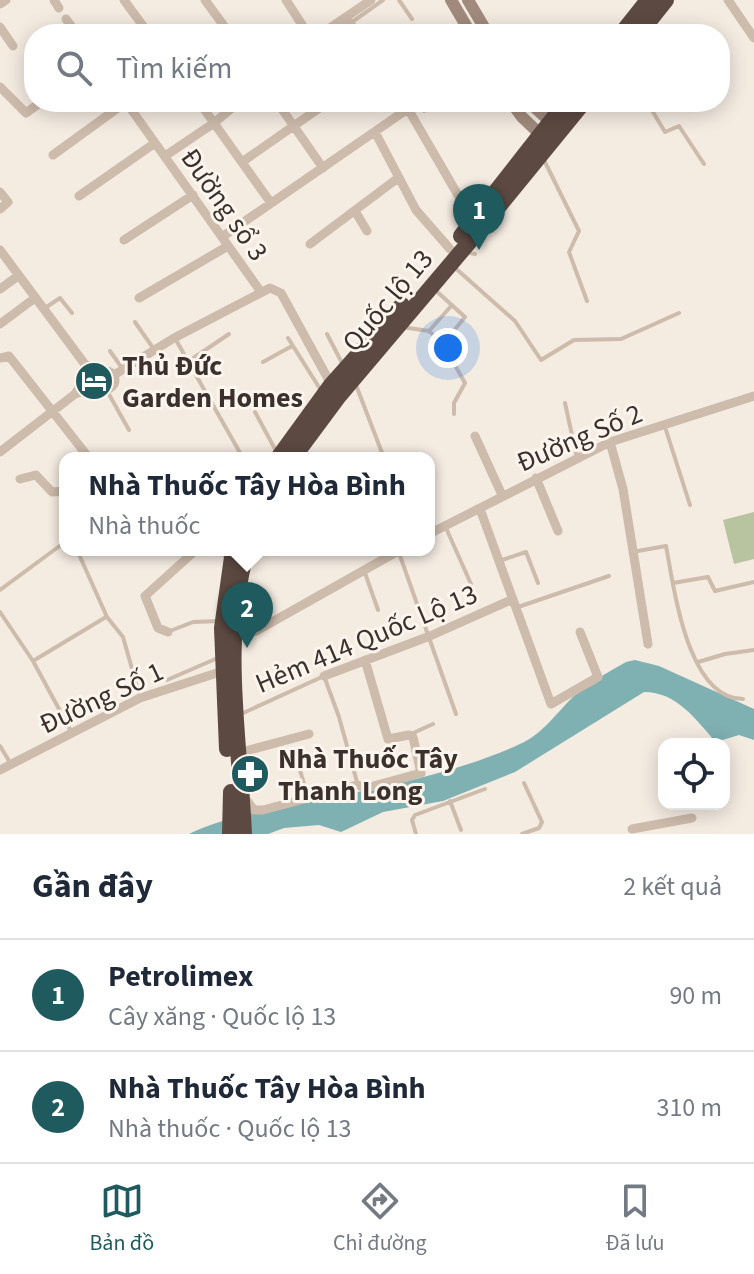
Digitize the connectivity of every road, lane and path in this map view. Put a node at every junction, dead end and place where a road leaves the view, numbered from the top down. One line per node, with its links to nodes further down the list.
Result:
1 (6, 0): 13 (street)
2 (124, 0): 18 (street)
3 (205, 0): 19 (street)
4 (286, 0): 20 (street)
5 (369, 0): 21 (street)
6 (383, 0): 16 (lane)
7 (399, 0): 15 (lane)
8 (451, 0): 22 (street)
9 (468, 0): 23 (street)
10 (648, 0): 24 (highway)
11 (666, 0): 25 (highway)
12 (728, 0): 27 (street)
13 (0, 4)
14 (66, 19): 17 (street)
15 (412, 19)
16 (350, 23)
17 (70, 24)
18 (142, 24)
19 (223, 24)
20 (302, 24)
21 (335, 24)
22 (465, 24)
23 (482, 24)
24 (629, 24)
25 (647, 24)
26 (0, 27): 28 (street)
27 (754, 38)
28 (13, 46)
29 (0, 87): 30 (street)
30 (24, 111)
31 (112, 112): 49 (street)
32 (133, 112): 48 (street, Đường sổ 3)
33 (206, 112): 44 (street)
34 (227, 112): 44 (street)
35 (284, 112): 45 (street)
36 (313, 112): 45 (street)
37 (409, 112): 46 (street)
38 (412, 112): 62 (street)
39 (518, 112): 47 (street)
40 (535, 112): 47 (street)
41 (561, 112): 47 (highway, Quốc lộ 13)
42 (574, 112): 47 (highway, Quốc lộ 13)
43 (653, 112): 52 (lane)
44 (214, 123): 50 (street); 51 (street)
45 (293, 125): 51 (street); 53 (street)
46 (375, 132): 53 (street); 54 (street)
47 (549, 137): 62 (highway, Quốc lộ 13); 74 (lane)
48 (155, 143): 50 (street, Đường sổ 3); 57 (street)
49 (53, 155)
50 (165, 156): 56 (street, Đường sổ 3)
51 (242, 162): 58 (street)
52 (704, 164)
53 (323, 168): 58 (street)
54 (398, 178): 60 (street); 67 (street)
55 (0, 192): 59 (street)
56 (193, 195): 63 (street); 64 (street, Đường sổ 3)
57 (79, 196)
58 (271, 203): 64 (street)
59 (0, 209)
60 (355, 211): 61 (street); 65 (street)
61 (367, 231)
62 (477, 233): 67 (highway, Quốc lộ 13)
63 (124, 240)
64 (225, 241): 71 (street, Đường sổ 3); 73 (street)
65 (310, 244)
66 (0, 250): 68 (street)
67 (460, 255): 69 (highway, Quốc lộ 13); 78 (lane); 95 (highway, Quốc lộ 13)
68 (18, 276): 70 (street); 72 (street)
69 (432, 287): 75 (lane); 81 (highway, Quốc lộ 13)
70 (0, 289)
71 (261, 292): 85 (street, Đường sổ 3); 97 (street, Đường sổ 3)
72 (35, 298): 76 (street); 80 (street)
73 (139, 298)
74 (587, 301)
75 (452, 305): 82 (lane); 87 (lane)
76 (43, 309): 77 (lane); 96 (street)
77 (72, 313)
78 (679, 313)
79 (135, 322): 89 (lane)
80 (0, 324)
81 (398, 327): 82 (lane); 95 (highway, Quốc lộ 13)
82 (429, 331): 87 (lane)
83 (229, 334): 92 (lane)
84 (327, 334): 95 (lane)
85 (174, 338): 89 (street, Đường sổ 3); 92 (lane)
86 (288, 338): 88 (lane)
87 (443, 344): 102 (lane)
88 (292, 346): 93 (lane); 97 (lane)
89 (155, 350): 94 (street, Đường sổ 3)
90 (110, 351): 94 (lane)
91 (0, 358): 100 (street)
92 (189, 361): 109 (lane)
93 (263, 362)
94 (118, 372): 96 (street); 96 (street)
95 (350, 374): 97 (highway, Quốc lộ 13); 113 (lane)
96 (100, 382): 100 (street); 104 (lane)
97 (331, 392): 111 (highway, Quốc lộ 13); 112 (highway, Quốc lộ 13)
98 (754, 396): 103 (street, Đường Số 2)
99 (565, 403): 114 (lane)
100 (51, 412): 107 (street); 108 (street)
101 (255, 412): 110 (lane)
102 (454, 414)
103 (664, 425): 106 (street, Đường Số 2); 119 (lane)
104 (129, 430)
105 (475, 436): 118 (street)
106 (610, 442): 114 (street, Đường Số 2); 125 (street)
107 (0, 452)
108 (84, 452)
109 (240, 452)
110 (289, 452)
111 (294, 452)
112 (294, 452)
113 (382, 452)
114 (577, 460): 115 (street, Đường Số 2)
115 (536, 478): 118 (street, Đường Số 2); 123 (street)
116 (20, 479): 117 (street)
117 (59, 491)
118 (502, 495): 120 (street, Đường Số 2)
119 (690, 505)
120 (480, 509): 121 (street, Đường Số 2); 132 (street)
121 (445, 526): 122 (street, Đường Số 2); 138 (lane)
122 (435, 531)
123 (558, 531)
124 (59, 546): 139 (lane)
125 (632, 552): 137 (lane); 149 (street)
126 (80, 556): 143 (lane)
127 (189, 556): 145 (street)
128 (231, 556): 144 (highway)
129 (232, 556): 147 (highway)
130 (388, 556): 133 (street)
131 (397, 556): 148 (lane)
132 (499, 561): 136 (lane); 140 (street)
133 (364, 570): 141 (lane); 147 (street)
134 (609, 576): 140 (lane)
135 (754, 582): 137 (lane)
136 (538, 583)
137 (673, 583): 153 (lane)
138 (471, 584)
139 (0, 590)
140 (514, 604): 146 (street); 148 (street, Hẻm 414 Quốc Lộ 13)
141 (378, 610)
142 (0, 612): 152 (lane)
143 (107, 617): 152 (lane); 157 (lane)
144 (222, 620): 145 (lane); 154 (highway)
145 (168, 632)
146 (580, 632)
147 (235, 634): 160 (highway)
148 (430, 636): 151 (street, Hẻm 414 Quốc Lộ 13); 159 (lane)
149 (648, 644)
150 (754, 650): 153 (lane)
151 (365, 660): 155 (street, Hẻm 414 Quốc Lộ 13); 164 (street)
152 (33, 661): 162 (lane)
153 (697, 662): 158 (lane)
154 (223, 664): 156 (lane); 157 (street, Đường Số 1); 173 (highway)
155 (324, 676): 160 (lane, Hẻm 414 Quốc Lộ 13); 171 (lane)
156 (167, 680)
157 (140, 698): 162 (street, Đường Số 1)
158 (743, 699)
159 (456, 714)
160 (237, 716): 166 (highway)
161 (433, 724): 164 (lane)
162 (72, 733): 167 (street, Đường Số 1)
163 (309, 734): 166 (street)
164 (409, 735): 171 (street)
165 (0, 746): 167 (lane)
166 (238, 753): 173 (highway)
167 (11, 764): 169 (street, Đường Số 1)
168 (299, 767): 174 (lane)
169 (0, 770)
170 (524, 783): 181 (lane)
171 (357, 785): 174 (street)
172 (485, 789): 175 (lane)
173 (236, 792): 174 (street); 179 (highway)
174 (308, 799)
175 (450, 801): 178 (lane); 180 (lane)
176 (692, 818): 177 (street)
177 (631, 828)
178 (461, 830)
179 (237, 834)
180 (416, 834)
181 (522, 834)

